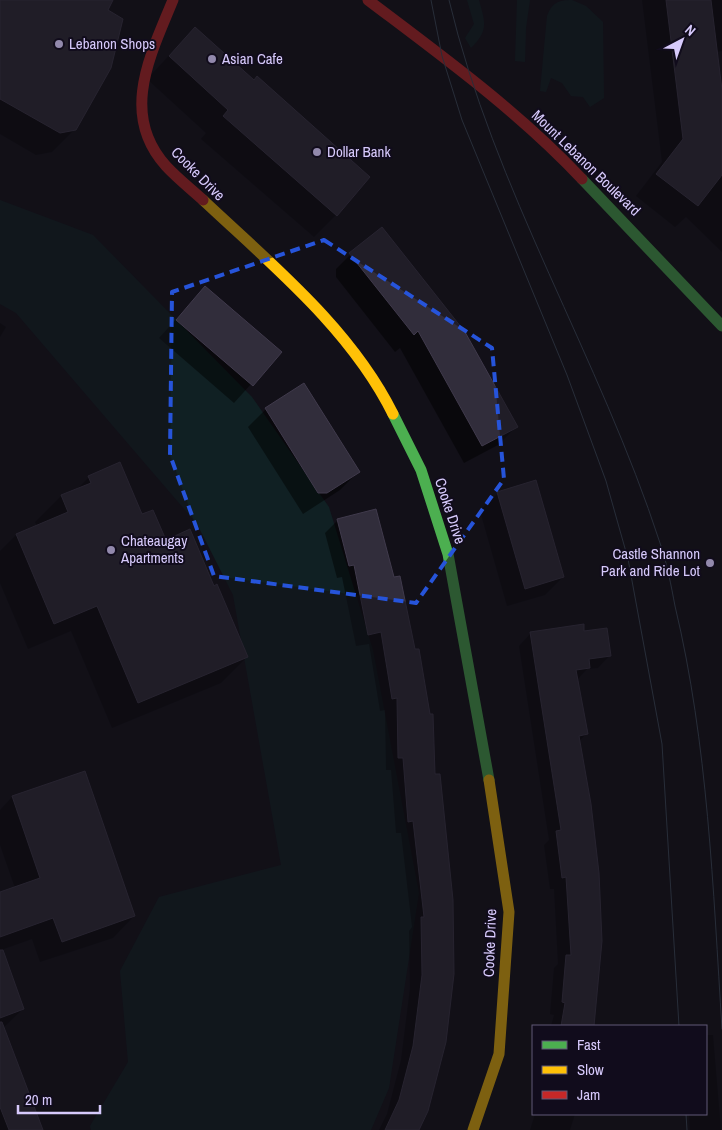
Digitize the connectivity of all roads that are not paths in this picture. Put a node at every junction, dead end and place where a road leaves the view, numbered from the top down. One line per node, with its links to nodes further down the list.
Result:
1 (173, 0): 4 (street, Cooke Drive)
2 (368, 0): 3 (street, Mount Lebanon Boulevard)
3 (722, 326)
4 (473, 1130)

